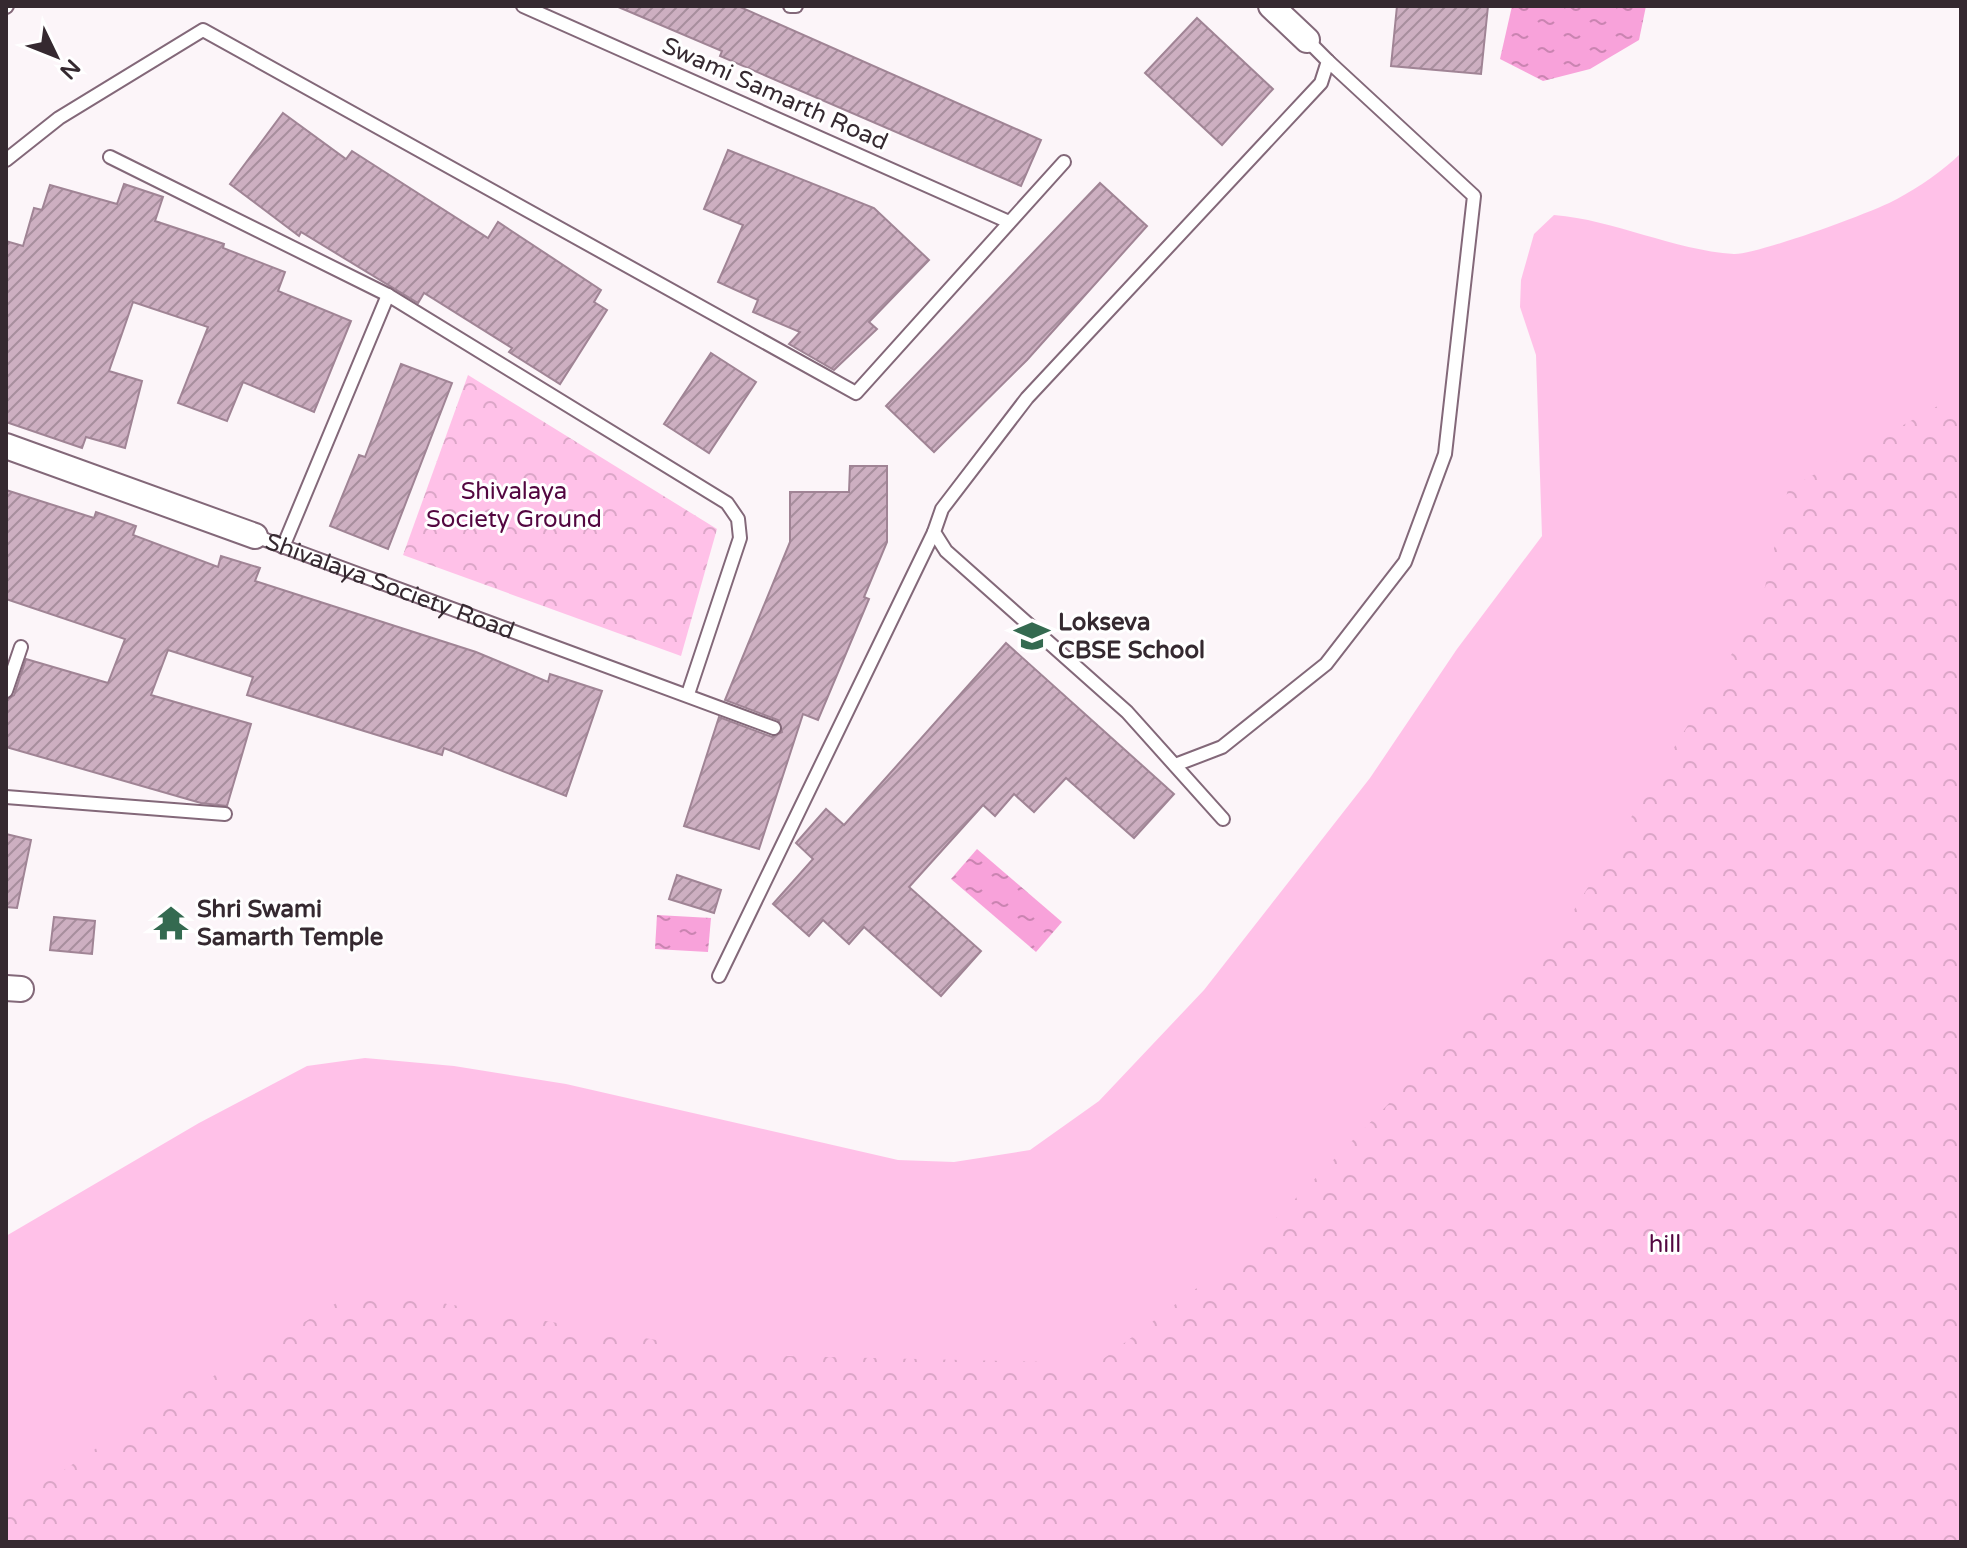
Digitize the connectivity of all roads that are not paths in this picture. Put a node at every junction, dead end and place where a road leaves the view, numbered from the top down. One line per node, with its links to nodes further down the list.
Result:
1 (523, 6): 8 (lane, Swami Samarth Road)
2 (1271, 6): 3 (street)
3 (1307, 40): 4 (lane)
4 (1328, 61): 11 (lane); 18 (lane)
5 (110, 157): 9 (lane)
6 (6, 160): 8 (lane)
7 (1064, 162): 8 (lane)
8 (1009, 222)
9 (388, 295): 13 (lane); 16 (lane)
10 (6, 446): 12 (street, Shivalaya Society Road)
11 (934, 532): 18 (lane); 22 (lane)
12 (255, 536): 13 (lane, Shivalaya Society Road)
13 (283, 547): 16 (lane, Shivalaya Society Road)
14 (21, 647): 15 (lane)
15 (6, 691)
16 (688, 694): 17 (lane, Shivalaya Society Road)
17 (774, 728)
18 (1175, 765): 21 (lane)
19 (6, 797): 20 (lane)
20 (225, 814)
21 (1223, 819)
22 (719, 976)

